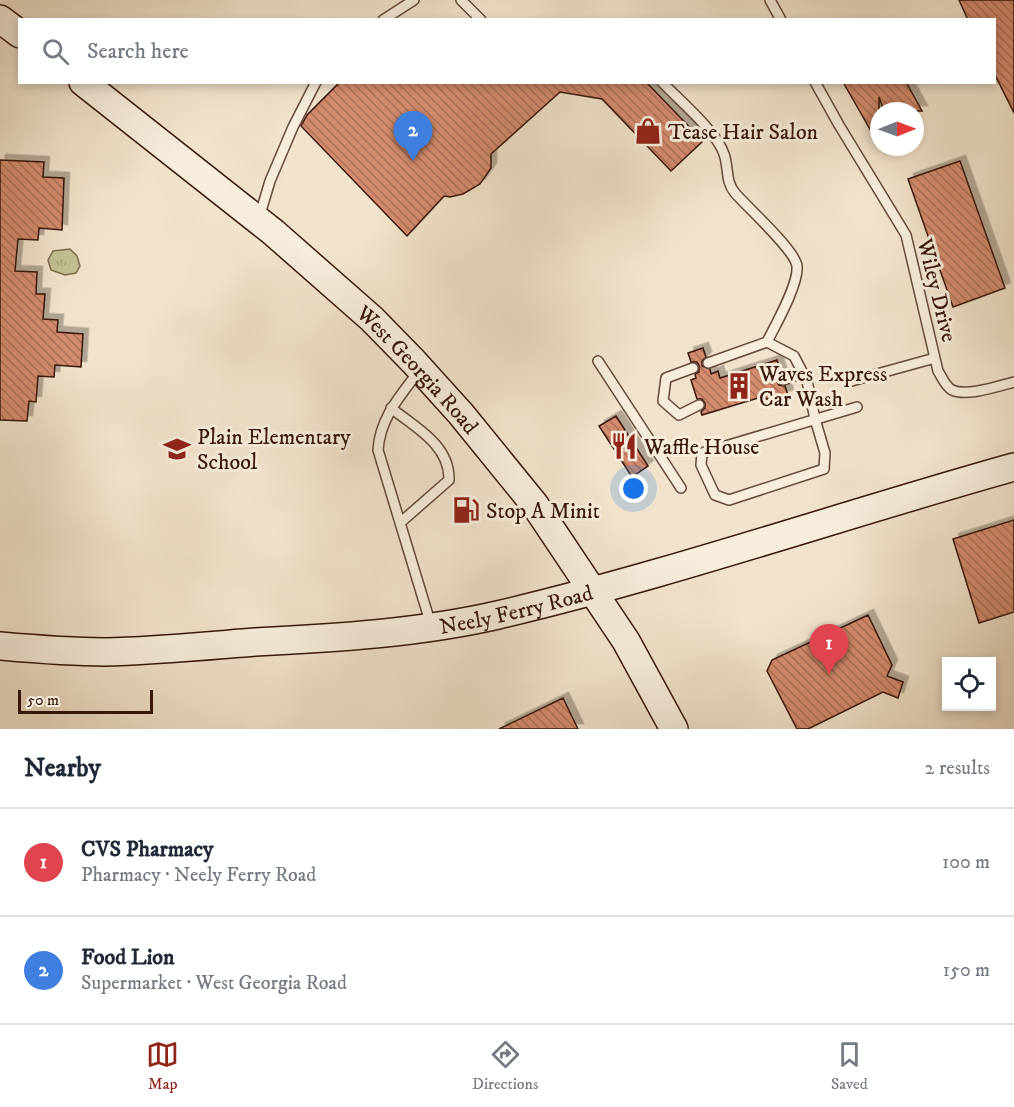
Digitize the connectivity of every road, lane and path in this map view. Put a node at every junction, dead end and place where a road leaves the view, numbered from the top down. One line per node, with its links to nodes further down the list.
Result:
1 (414, 0): 4 (lane)
2 (461, 0): 5 (lane)
3 (770, 0): 6 (lane)
4 (386, 18)
5 (479, 18)
6 (780, 18)
7 (0, 19): 8 (street)
8 (18, 32)
9 (86, 84): 13 (street, West Georgia Road)
10 (315, 84): 13 (lane)
11 (664, 84): 14 (lane)
12 (816, 84): 15 (lane, Wiley Drive)
13 (258, 220): 19 (street, West Georgia Road)
14 (767, 342): 17 (lane); 20 (lane)
15 (935, 358): 22 (lane); 23 (lane, Wiley Drive)
16 (598, 361): 29 (lane)
17 (708, 363)
18 (693, 368): 24 (lane)
19 (420, 369): 26 (lane); 31 (street, West Georgia Road)
20 (803, 373): 21 (lane); 27 (lane)
21 (783, 380)
22 (848, 382)
23 (1014, 382)
24 (699, 405)
25 (856, 407): 27 (lane)
26 (391, 408): 30 (lane); 30 (lane)
27 (815, 419): 27 (lane)
28 (1014, 467): 31 (street, Neely Ferry Road)
29 (681, 488)
30 (401, 522): 32 (lane)
31 (592, 590): 32 (street, Neely Ferry Road); 34 (street, West Georgia Road)
32 (431, 626): 33 (street, Neely Ferry Road)
33 (0, 646)
34 (674, 729)

